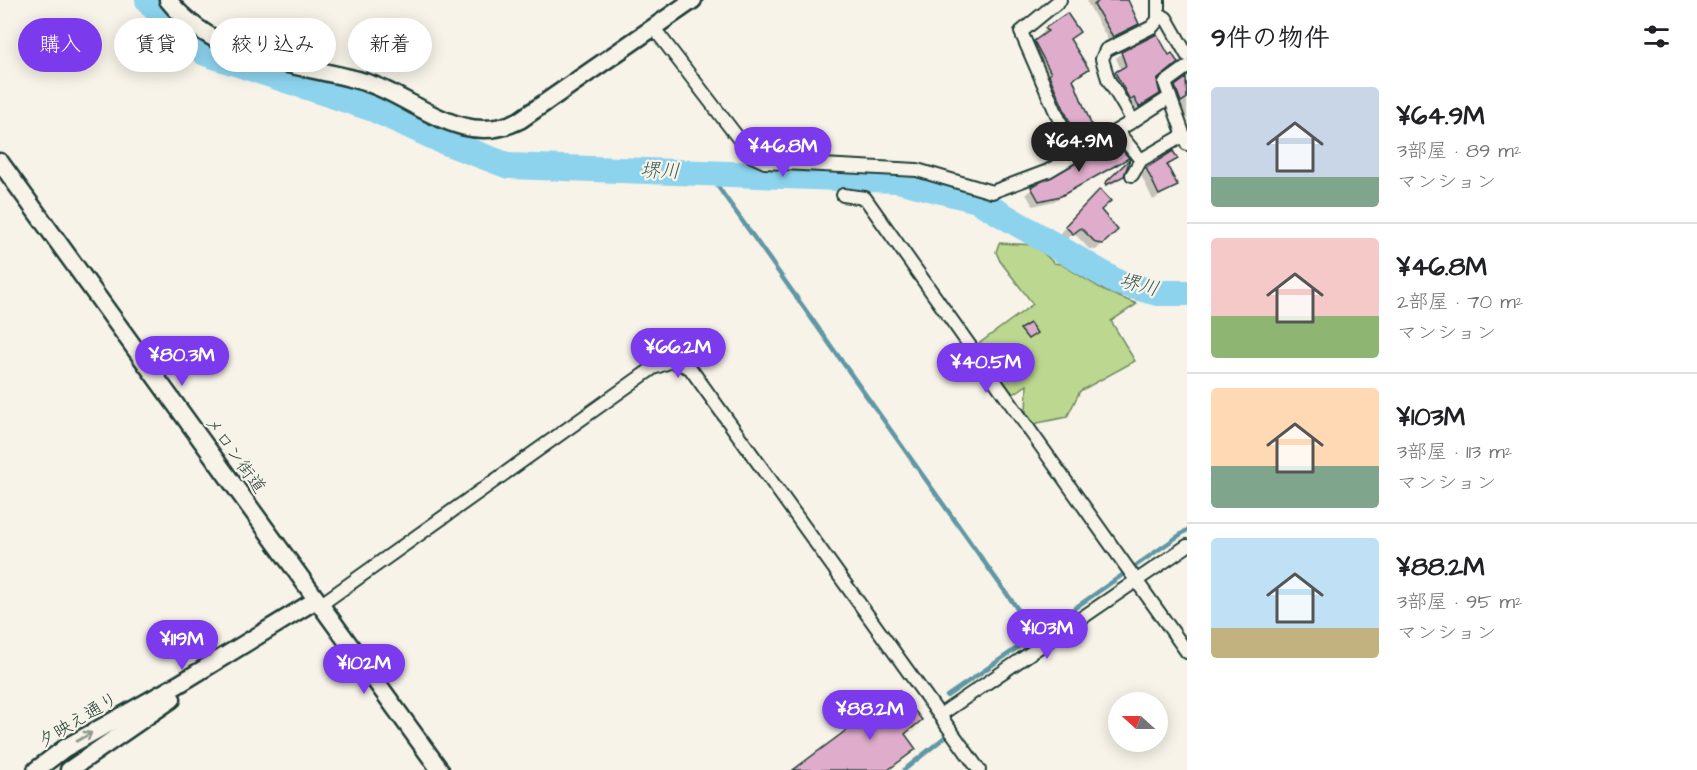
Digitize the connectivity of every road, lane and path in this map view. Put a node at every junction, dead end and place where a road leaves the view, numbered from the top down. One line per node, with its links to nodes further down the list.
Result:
1 (168, 0): 5 (street)
2 (693, 0): 5 (street)
3 (1060, 0): 12 (street)
4 (1158, 6): 6 (street); 9 (street)
5 (654, 27): 12 (street)
6 (1187, 55)
7 (1187, 67): 8 (street)
8 (1170, 97): 9 (street); 11 (street)
9 (1133, 121): 10 (street)
10 (1117, 131): 12 (street); 13 (street)
11 (1185, 140): 13 (street)
12 (1075, 156)
13 (1141, 160): 15 (street)
14 (0, 162): 19 (street, メロン街道)
15 (1132, 176)
16 (843, 195): 18 (street)
17 (1187, 546): 18 (street)
18 (1136, 581): 20 (street); 21 (street)
19 (318, 602): 21 (street); 22 (street, 夕映え通り, one-way to 19); 23 (street, 夕映え通り); 24 (street, メロン街道)
20 (1187, 652)
21 (940, 715): 25 (street)
22 (36, 770)
23 (69, 770)
24 (440, 770)
25 (980, 770)

